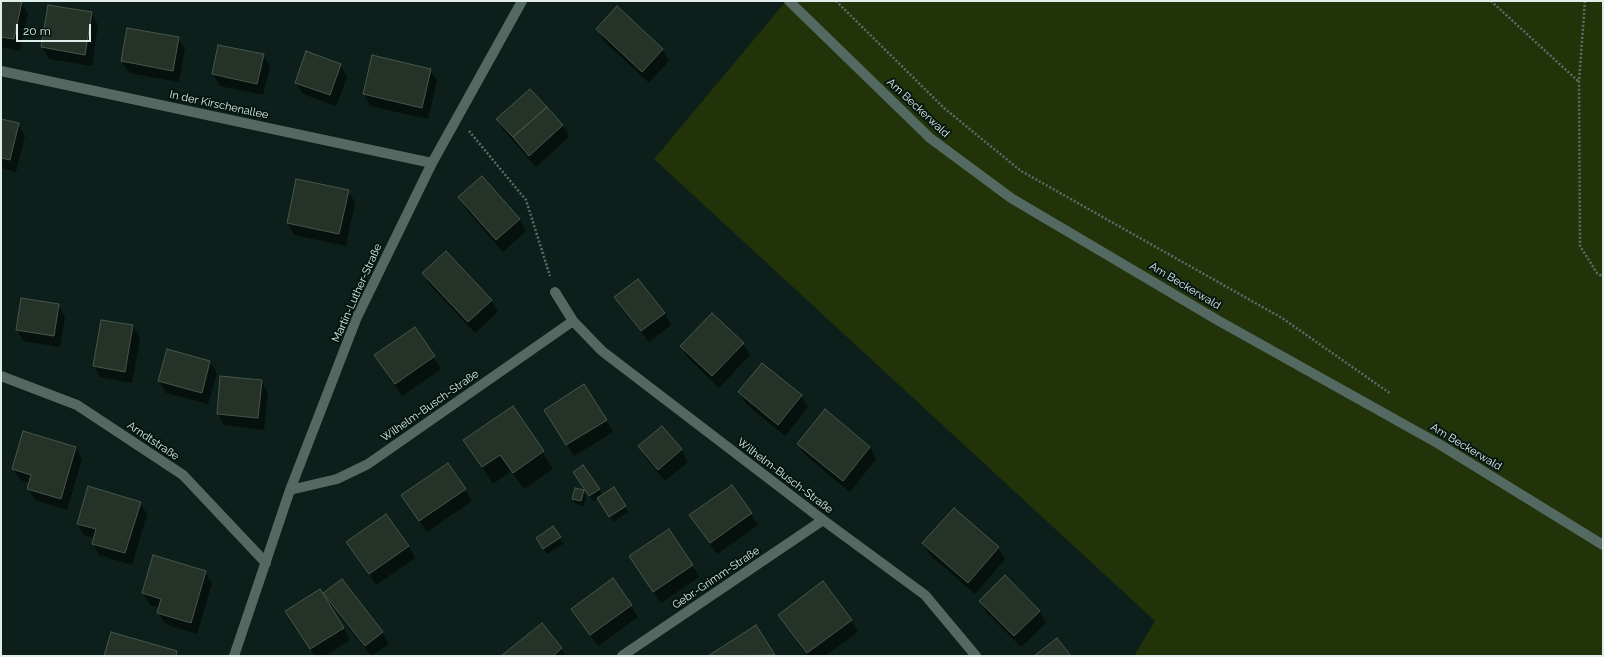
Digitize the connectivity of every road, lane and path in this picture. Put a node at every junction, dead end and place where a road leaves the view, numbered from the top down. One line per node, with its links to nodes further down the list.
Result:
1 (522, 1): 8 (street, Martin-Luther-Straße)
2 (789, 1): 17 (street, Am Beckerwald)
3 (836, 1): 14 (path)
4 (1491, 1): 7 (path)
5 (1585, 1): 7 (path)
6 (1, 71): 9 (street, In der Kirschenallee)
7 (1579, 81): 10 (path)
8 (457, 117): 9 (street, Martin-Luther-Straße); 11 (path)
9 (432, 163): 15 (street, Martin-Luther-Straße)
10 (1603, 277)
11 (555, 292): 12 (street, Wilhelm-Busch-Straße)
12 (573, 321): 15 (street, Wilhelm-Busch-Straße); 16 (street, Wilhelm-Busch-Straße)
13 (1, 376): 18 (street, Arndtstraße)
14 (1393, 396)
15 (290, 490): 18 (street, Martin-Luther-Straße)
16 (823, 520): 20 (street, Gebr.-Grimm-Straße); 21 (street, Wilhelm-Busch-Straße)
17 (1603, 545)
18 (266, 563): 19 (street, Martin-Luther-Straße)
19 (234, 656)
20 (622, 656)
21 (976, 656)

